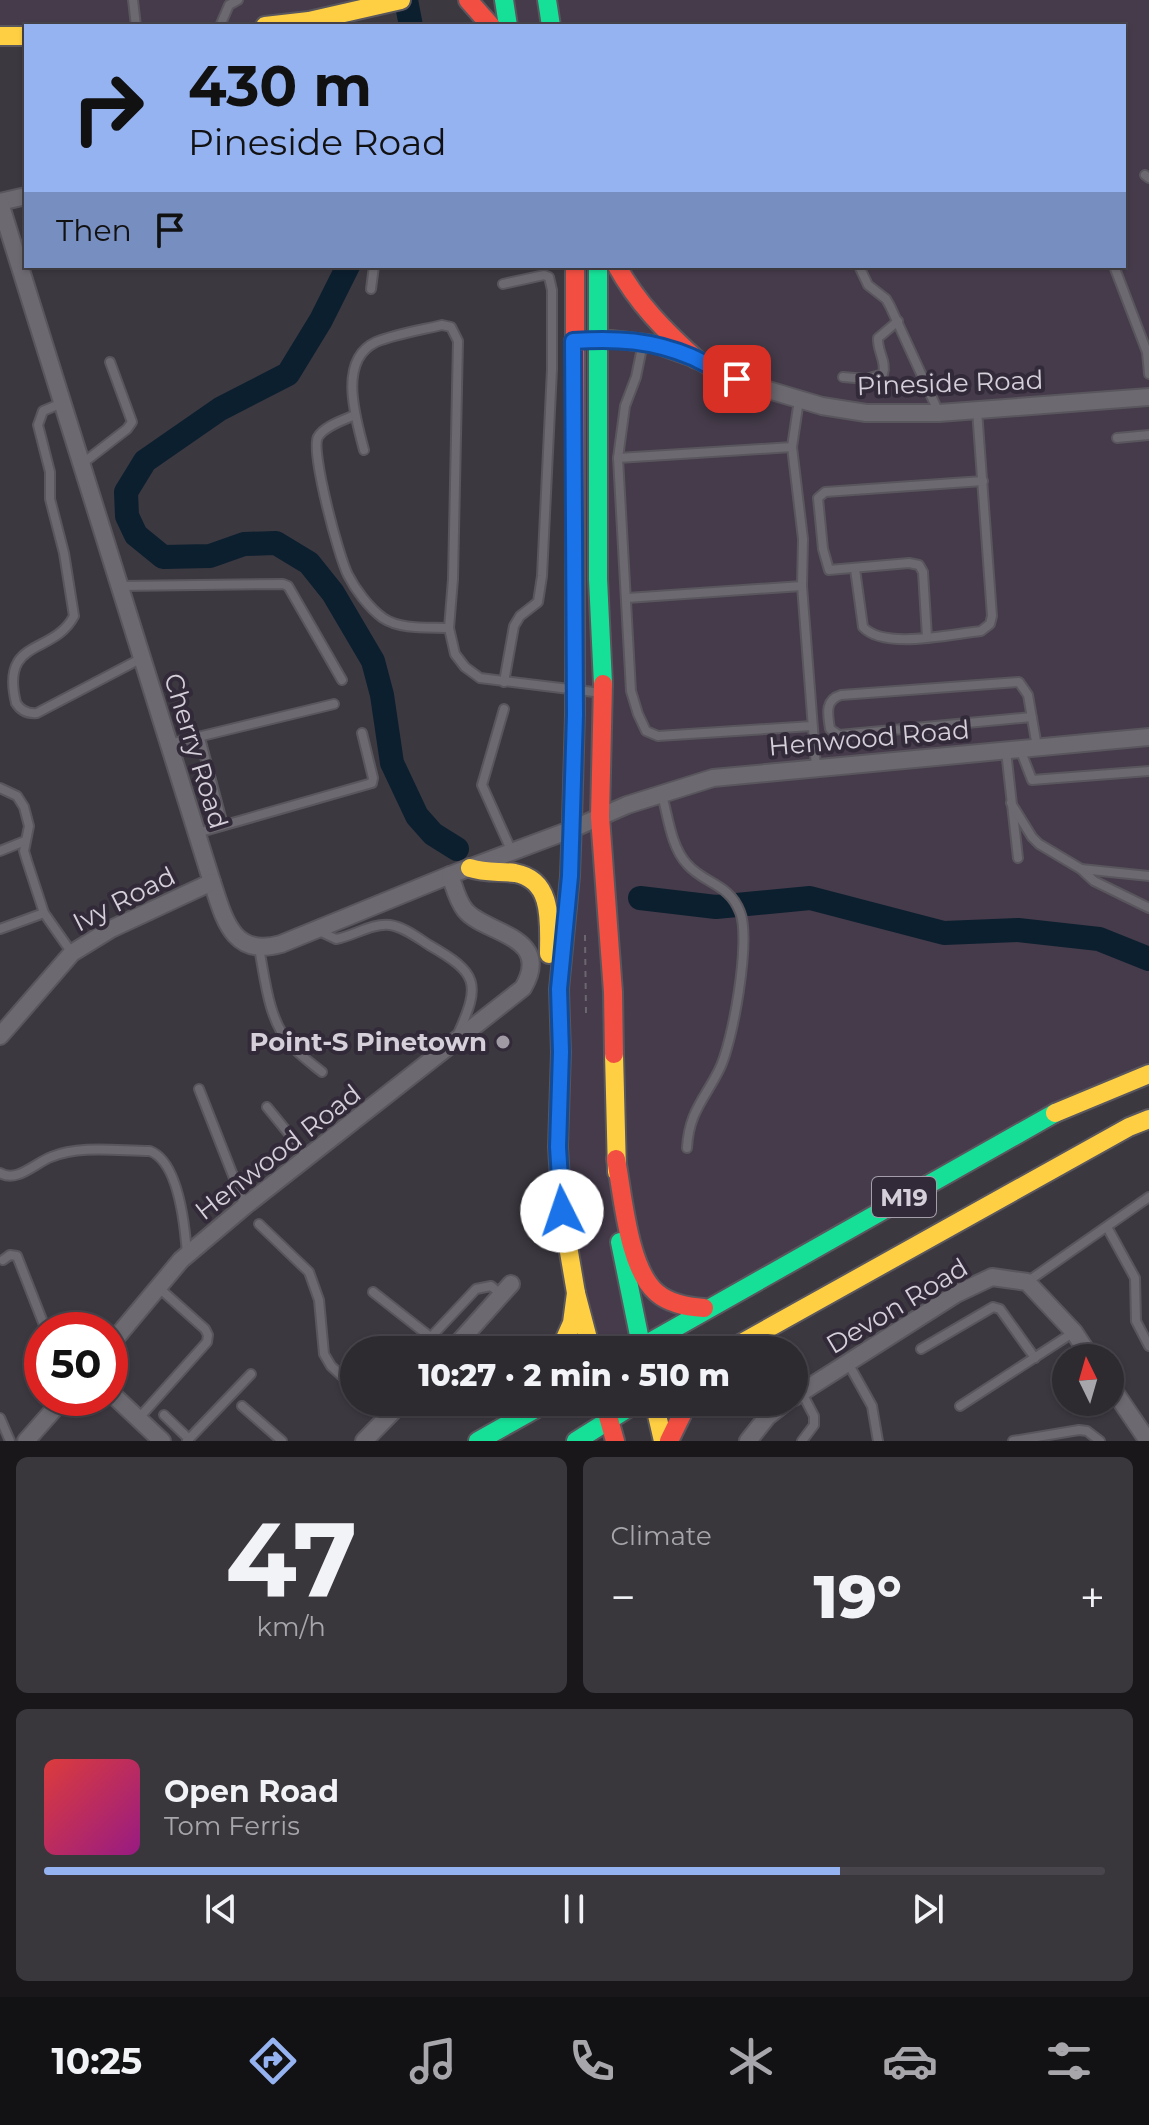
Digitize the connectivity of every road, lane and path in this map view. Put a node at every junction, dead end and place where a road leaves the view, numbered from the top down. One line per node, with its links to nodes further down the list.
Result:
1 (133, 0): 8 (lane)
2 (238, 0): 9 (lane)
3 (401, 0): 7 (main road)
4 (468, 0): 10 (main road)
5 (504, 0): 11 (main road)
6 (547, 0): 12 (main road)
7 (310, 23)
8 (136, 24)
9 (221, 24)
10 (489, 24)
11 (508, 24)
12 (551, 24)
13 (0, 36): 14 (main road)
14 (24, 36)
15 (24, 196): 16 (street)
16 (0, 202): 35 (street, Cherry Road)
17 (374, 268): 24 (lane)
18 (575, 268): 27 (main road)
19 (598, 268): 26 (main road)
20 (618, 268): 29 (main road)
21 (860, 268): 25 (lane)
22 (1115, 268): 31 (lane)
23 (503, 284): 56 (lane)
24 (371, 289)
25 (898, 321): 32 (lane); 37 (lane)
26 (598, 339): 27 (street, Pineside Road); 28 (street, Pineside Road); 58 (main road)
27 (573, 341): 57 (main road)
28 (643, 342): 29 (street, Pineside Road); 43 (lane)
29 (696, 359): 34 (street, Pineside Road)
30 (110, 362): 44 (lane)
31 (1149, 374)
32 (843, 377)
33 (1149, 397): 36 (street, Pineside Road)
34 (799, 400): 37 (street, Pineside Road); 41 (lane)
35 (63, 402): 44 (street, Cherry Road); 53 (lane)
36 (977, 410): 37 (street, Pineside Road); 45 (lane)
37 (939, 413)
38 (355, 415): 42 (lane); 50 (lane); 50 (lane)
39 (1149, 435): 40 (lane)
40 (1117, 438)
41 (792, 447): 43 (lane); 48 (lane)
42 (364, 450)
43 (618, 458): 49 (lane)
44 (83, 463): 47 (street, Cherry Road)
45 (983, 481): 46 (lane); 51 (lane)
46 (855, 569): 51 (lane); 51 (lane)
47 (119, 586): 52 (street, Cherry Road); 54 (lane)
48 (802, 586): 49 (lane); 62 (lane)
49 (627, 598): 62 (lane)
50 (449, 628): 56 (lane)
51 (927, 637)
52 (142, 658): 55 (lane); 66 (street, Cherry Road)
53 (6, 662)
54 (342, 680)
55 (4, 682)
56 (504, 682): 57 (lane)
57 (574, 690): 58 (lane); 76 (main road)
58 (603, 693): 74 (main road)
59 (334, 704): 65 (lane)
60 (504, 709): 80 (lane)
61 (1032, 717): 61 (lane); 67 (lane)
62 (812, 726): 69 (lane)
63 (362, 733): 75 (lane)
64 (1149, 737): 67 (street, Henwood Road)
65 (200, 738): 66 (lane); 75 (lane)
66 (168, 745): 77 (street, Cherry Road)
67 (1037, 747): 68 (street, Henwood Road)
68 (1013, 749): 69 (street, Henwood Road); 70 (lane); 73 (lane)
69 (816, 767): 72 (street, Henwood Road)
70 (1149, 771)
71 (0, 788): 78 (lane)
72 (662, 794): 74 (street, Henwood Road); 103 (lane)
73 (1011, 803): 81 (lane); 83 (lane)
74 (600, 817): 76 (street); 105 (main road)
75 (223, 825): 77 (lane)
76 (570, 830): 80 (street); 94 (main road)
77 (196, 833): 86 (street, Cherry Road)
78 (25, 841): 79 (lane); 88 (lane)
79 (0, 851)
80 (512, 853): 82 (street)
81 (1018, 858)
82 (470, 868): 84 (street); 94 (main road)
83 (1081, 869): 85 (lane); 87 (lane)
84 (450, 875): 90 (street); 97 (street, Henwood Road)
85 (1149, 876)
86 (212, 882): 92 (street, Cherry Road); 93 (street, Ivy Road)
87 (1149, 908)
88 (44, 913): 89 (lane); 93 (lane)
89 (0, 929)
90 (316, 930): 92 (street); 97 (lane)
91 (585, 935): 95 (path)
92 (259, 948): 98 (lane)
93 (72, 953): 96 (street, Ivy Road)
94 (559, 989): 118 (main road)
95 (586, 1014)
96 (0, 1036)
97 (453, 1045): 104 (street, Henwood Road)
98 (322, 1072)
99 (1149, 1074): 119 (main road, M19)
100 (199, 1089): 108 (lane)
101 (267, 1107): 104 (lane)
102 (1149, 1119): 114 (main road, M19)
103 (687, 1148)
104 (308, 1157): 108 (street, Henwood Road)
105 (616, 1159): 119 (main road); 128 (main road)
106 (0, 1173): 111 (lane)
107 (1149, 1197): 110 (lane)
108 (245, 1206): 111 (street, Henwood Road)
109 (259, 1224): 138 (lane)
110 (1107, 1227): 113 (lane); 133 (lane)
111 (187, 1255): 115 (street, Henwood Road)
112 (3, 1260): 120 (lane)
113 (1027, 1282): 122 (street); 136 (street, Devon Road)
114 (852, 1283): 130 (main road, M19); 131 (main road)
115 (158, 1287): 121 (street, Henwood Road); 156 (lane)
116 (507, 1290): 124 (lane); 125 (street)
117 (373, 1292): 123 (lane)
118 (576, 1293): 126 (main road); 127 (main road)
119 (704, 1308): 129 (main road, M19)
120 (39, 1312)
121 (128, 1323)
122 (1074, 1332): 132 (street); 135 (lane)
123 (430, 1336)
124 (432, 1336)
125 (463, 1336)
126 (566, 1336)
127 (587, 1336)
128 (638, 1336)
129 (660, 1336)
130 (755, 1336)
131 (777, 1336)
132 (1082, 1344)
133 (1149, 1346)
134 (921, 1349): 135 (lane)
135 (1035, 1358): 142 (lane)
136 (848, 1363): 139 (street, Devon Road); 171 (lane)
137 (251, 1374): 158 (lane)
138 (340, 1374)
139 (808, 1388)
140 (1124, 1405): 157 (street)
141 (242, 1406): 162 (lane)
142 (960, 1406)
143 (808, 1408): 170 (lane)
144 (128, 1409): 156 (street)
145 (164, 1415): 158 (lane)
146 (49, 1416): 160 (street)
147 (500, 1416): 164 (main road)
148 (523, 1416): 165 (main road)
149 (601, 1416): 166 (main road)
150 (608, 1416): 167 (main road)
151 (658, 1416): 168 (main road)
152 (680, 1416): 168 (main road)
153 (768, 1416): 169 (street)
154 (387, 1417): 163 (street)
155 (0, 1418): 159 (lane)
156 (138, 1419): 161 (street)
157 (1148, 1438)
158 (188, 1440)
159 (10, 1441)
160 (27, 1441)
161 (162, 1441)
162 (282, 1441)
163 (364, 1441)
164 (471, 1441)
165 (478, 1441)
166 (576, 1441)
167 (615, 1441)
168 (666, 1441)
169 (748, 1441)
170 (802, 1441)
171 (878, 1441)
172 (1013, 1441): 173 (lane)
173 (1100, 1441)

